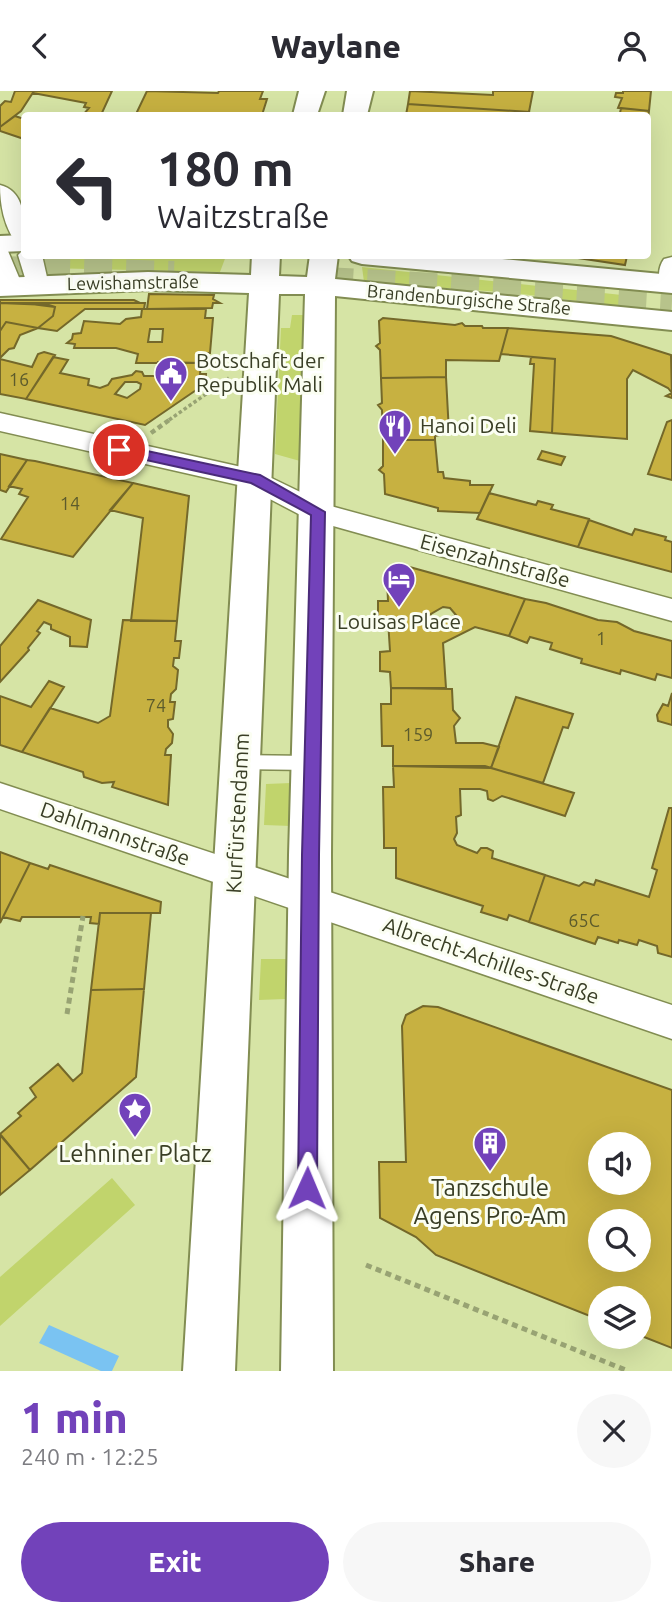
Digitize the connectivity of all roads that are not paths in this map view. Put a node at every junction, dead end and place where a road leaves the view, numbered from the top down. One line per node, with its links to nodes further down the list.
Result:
1 (312, 91): 3 (main road)
2 (360, 91): 4 (main road)
3 (306, 112)
4 (356, 112)
5 (0, 192): 6 (street)
6 (21, 231)
7 (21, 243): 8 (main road)
8 (0, 244)
9 (0, 256): 15 (street)
10 (28, 259): 15 (street)
11 (323, 259): 16 (main road)
12 (418, 259): 14 (main road, Brandenburgische Straße)
13 (266, 269): 15 (main road, Lewishamstraße); 16 (main road, Brandenburgische Straße); 19 (main road, Kurfürstendamm)
14 (671, 277)
15 (16, 286)
16 (320, 286): 17 (main road, Brandenburgische Straße); 20 (main road)
17 (672, 321)
18 (0, 422): 19 (street, Eisenzahnstraße)
19 (255, 479): 20 (street, Eisenzahnstraße); 22 (main road, Kurfürstendamm)
20 (318, 512): 21 (street, Eisenzahnstraße); 23 (main road)
21 (672, 610)
22 (240, 762): 23 (lane); 25 (main road, Kurfürstendamm)
23 (314, 763): 26 (main road)
24 (0, 796): 25 (street, Dahlmannstraße)
25 (234, 875): 26 (street, Dahlmannstraße); 28 (main road, Kurfürstendamm)
26 (310, 899): 27 (street, Albrecht-Achilles-Straße); 29 (main road)
27 (672, 1022)
28 (209, 1371)
29 (307, 1371)

